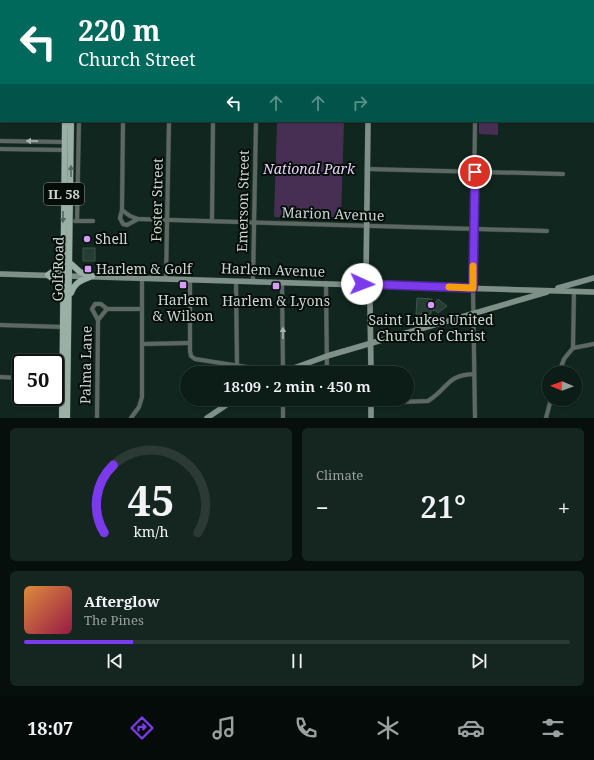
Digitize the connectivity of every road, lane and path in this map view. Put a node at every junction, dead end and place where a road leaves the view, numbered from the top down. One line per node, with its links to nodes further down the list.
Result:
1 (65, 122): 11 (main road, Golf Road / IL 58)
2 (71, 122): 11 (main road, Golf Road / IL 58)
3 (79, 122): 20 (street)
4 (123, 122): 17 (street)
5 (169, 122): 19 (street, Foster Street)
6 (213, 122): 22 (street)
7 (256, 122): 23 (street, Emerson Street)
8 (368, 122): 14 (main road)
9 (475, 122): 15 (street)
10 (0, 141): 11 (street, one-way to 10)
11 (68, 142): 13 (main road, Golf Road / IL 58)
12 (0, 149): 13 (street)
13 (68, 150): 20 (main road, Golf Road / IL 58, one-way to 13); 27 (main road, Golf Road / IL 58, one-way to 27)
14 (367, 169): 15 (street); 24 (main road)
15 (475, 172): 16 (street); 25 (street)
16 (563, 174)
17 (122, 210): 18 (street, Marion Avenue); 18 (street)
18 (138, 219): 19 (street, Marion Avenue)
19 (168, 220): 22 (street, Marion Avenue); 35 (street, Foster Street)
20 (74, 221): 21 (street); 28 (main road, Golf Road / IL 58)
21 (93, 221)
22 (212, 221): 23 (street, Marion Avenue)
23 (254, 222): 24 (street, Marion Avenue); 38 (street, Emerson Street)
24 (366, 226): 25 (street, Marion Avenue); 41 (main road)
25 (474, 229): 26 (street, Marion Avenue); 42 (street)
26 (547, 231)
27 (63, 254): 30 (main road); 31 (main road, Golf Road / IL 58)
28 (70, 262): 31 (main road, Golf Road / IL 58); 32 (main road)
29 (0, 274): 30 (main road, Harlem Avenue)
30 (48, 275): 31 (main road, Harlem Avenue); 44 (main road)
31 (66, 276): 32 (main road, Harlem Avenue); 44 (main road, Golf Road / IL 58); 47 (main road, Golf Road / IL 58)
32 (92, 276): 33 (main road, Harlem Avenue); 47 (main road)
33 (142, 278): 35 (main road, Harlem Avenue); 49 (street)
34 (594, 278): 43 (main road)
35 (166, 279): 36 (main road, Harlem Avenue)
36 (190, 279): 37 (main road, Harlem Avenue); 54 (street)
37 (236, 281): 38 (main road, Harlem Avenue); 60 (street)
38 (253, 281): 39 (main road, Harlem Avenue)
39 (282, 282): 40 (main road, Harlem Avenue); 61 (street, one-way to 39)
40 (326, 283): 41 (main road, Harlem Avenue); 59 (street)
41 (367, 285): 42 (main road, Harlem Avenue); 55 (main road)
42 (473, 288): 43 (main road, Harlem Avenue); 50 (street)
43 (553, 290): 45 (main road, Harlem Avenue); 50 (main road)
44 (63, 291): 53 (main road, Golf Road / IL 58)
45 (574, 291): 46 (main road, Harlem Avenue); 58 (street)
46 (594, 292)
47 (69, 298): 53 (main road, Golf Road / IL 58)
48 (107, 309): 49 (street); 51 (street, Palma Lane); 51 (street)
49 (142, 309): 56 (street)
50 (473, 313): 55 (main road); 66 (street)
51 (98, 320): 77 (street, Palma Lane)
52 (0, 325): 53 (street)
53 (66, 327): 69 (main road, Golf Road / IL 58)
54 (190, 343): 56 (street); 60 (street)
55 (371, 343): 59 (main road); 64 (main road)
56 (142, 344): 78 (street)
57 (594, 344): 58 (street)
58 (573, 348): 65 (street)
59 (327, 356): 62 (main road); 63 (street)
60 (238, 366)
61 (282, 366)
62 (301, 366)
63 (327, 366)
64 (371, 366)
65 (562, 366)
66 (474, 374): 70 (street); 82 (street)
67 (0, 377): 68 (street)
68 (12, 378)
69 (66, 379): 75 (main road, Golf Road / IL 58); 76 (main road, Golf Road / IL 58)
70 (414, 401)
71 (225, 406): 79 (main road)
72 (283, 406): 80 (street)
73 (371, 406): 81 (main road)
74 (549, 406): 83 (street)
75 (62, 418)
76 (67, 418)
77 (96, 418)
78 (131, 418)
79 (207, 418)
80 (283, 418)
81 (371, 418)
82 (475, 418)
83 (546, 418)

